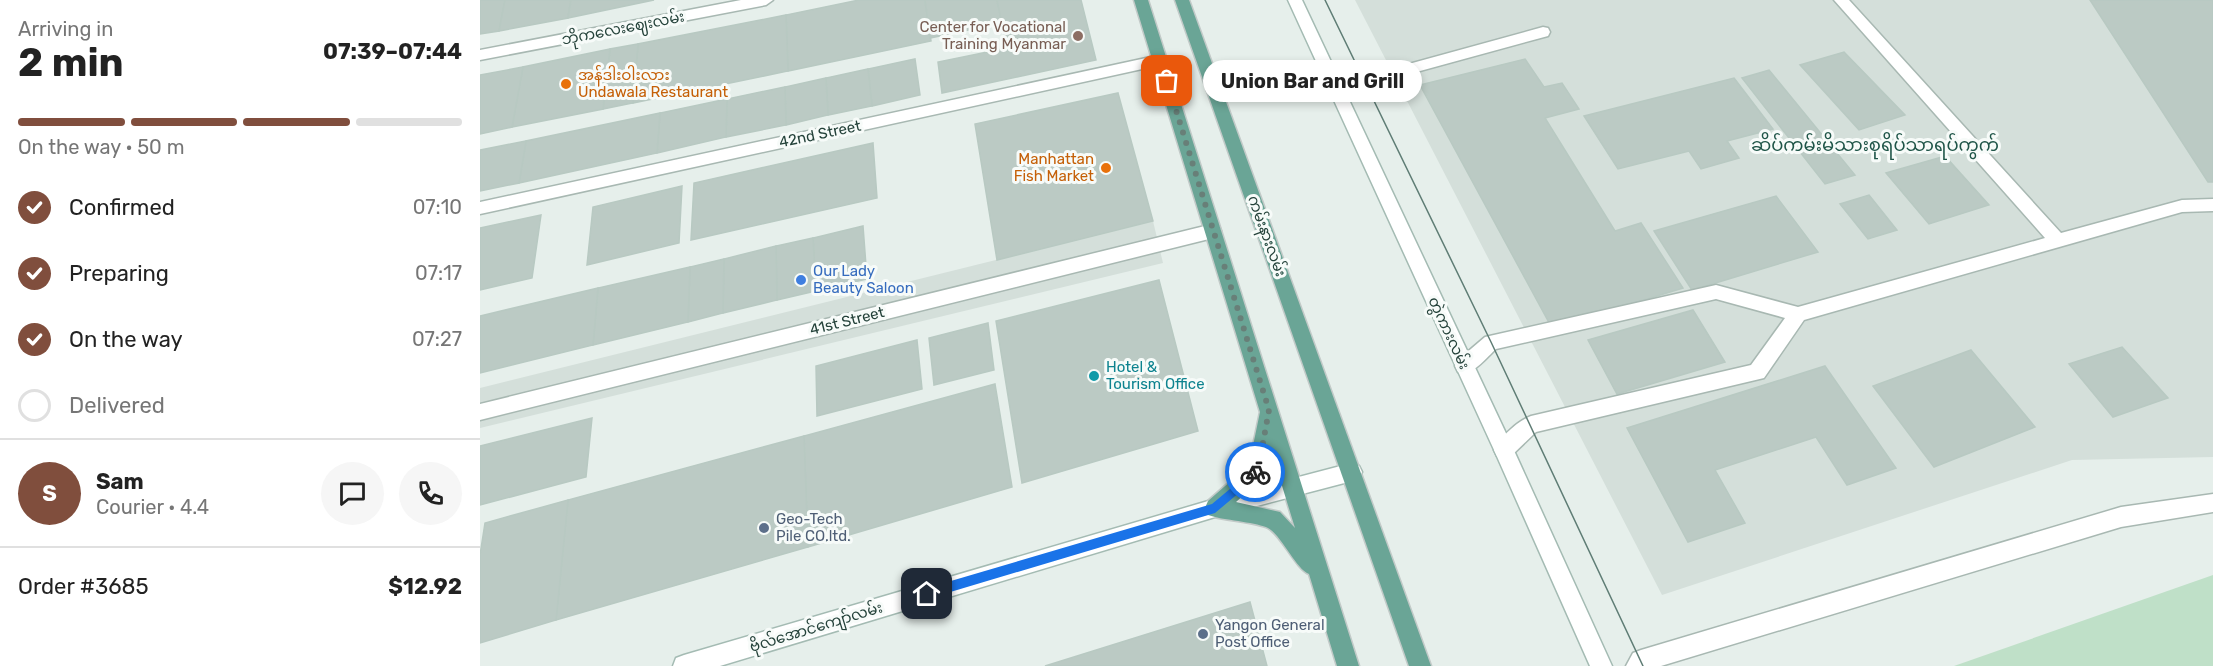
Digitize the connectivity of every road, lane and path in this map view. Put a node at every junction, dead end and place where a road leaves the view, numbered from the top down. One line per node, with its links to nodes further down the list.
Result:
1 (766, 0): 7 (street, ဘိုကလေးဈေးလမ်း)
2 (1141, 0): 8 (main road)
3 (1182, 0): 19 (main road, ကမ်းနားလမ်း)
4 (1295, 0): 9 (street, တွဲကားလမ်း)
5 (1841, 0): 13 (street)
6 (1543, 32): 9 (street)
7 (480, 55)
8 (1160, 60): 11 (street, 42nd Street); 12 (main road)
9 (1336, 89): 15 (street, တွဲကားလမ်း)
10 (2213, 205): 13 (street)
11 (480, 208)
12 (1213, 231): 16 (main road); 17 (street, 41st Street)
13 (2058, 241): 14 (street)
14 (1798, 314): 15 (street); 18 (street)
15 (1464, 366): 18 (street, တွဲကားလမ်း)
16 (1269, 410): 20 (main road); 22 (main road)
17 (480, 412)
18 (1504, 450): 27 (street, တွဲကားလမ်း)
19 (1352, 472): 20 (street); 26 (main road, ကမ်းနားလမ်း)
20 (1294, 489): 22 (street, ဗိုလ်အောင်ကျော်လမ်း); 23 (main road)
21 (2213, 503): 28 (street)
22 (1215, 508): 23 (main road); 24 (street, ဗိုလ်အောင်ကျော်လမ်း)
23 (1321, 579): 25 (main road)
24 (684, 666)
25 (1348, 666)
26 (1420, 666)
27 (1601, 666)
28 (1637, 666)

